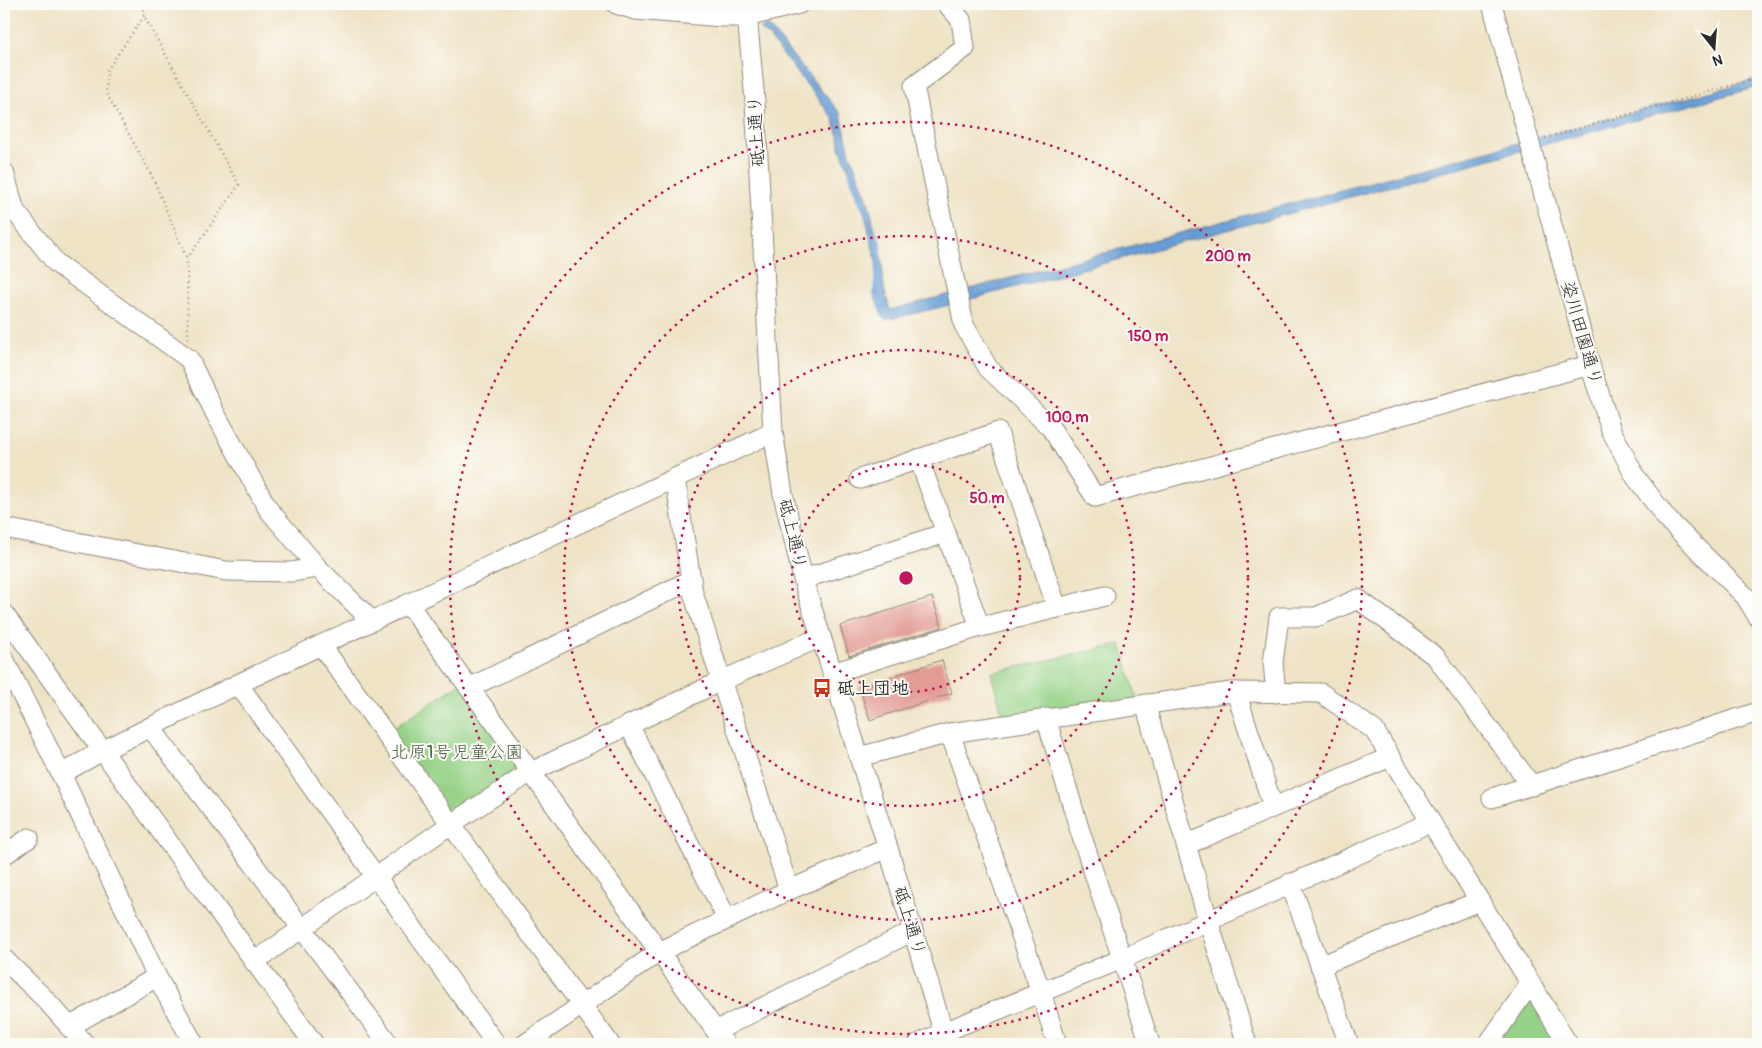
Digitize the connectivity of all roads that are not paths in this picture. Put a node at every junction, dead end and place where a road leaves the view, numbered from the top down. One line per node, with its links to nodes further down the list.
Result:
1 (616, 4): 5 (street)
2 (799, 4): 5 (street)
3 (947, 4): 7 (street)
4 (1492, 4): 7 (street, 姿川田園通り)
5 (746, 10): 8 (street, 砥上通り)
6 (4, 172): 14 (street)
7 (1590, 366): 21 (street, 姿川田園通り)
8 (773, 432): 10 (street); 15 (street, 砥上通り)
9 (919, 459): 11 (street); 13 (street); 19 (street)
10 (675, 478): 16 (street); 18 (street)
11 (860, 479)
12 (4, 528): 14 (street)
13 (946, 533): 15 (street); 23 (street)
14 (318, 568): 22 (street)
15 (803, 579): 24 (street, 砥上通り)
16 (691, 580): 28 (street); 30 (street)
17 (1105, 596): 19 (street)
18 (408, 604): 22 (street); 30 (street)
19 (1058, 608): 23 (street)
20 (4, 614): 39 (street)
21 (1758, 617)
22 (372, 621): 25 (street)
23 (980, 627): 27 (street)
24 (821, 637): 27 (street, 砥上通り); 28 (street)
25 (321, 645): 29 (street); 48 (street)
26 (4, 659): 43 (street)
27 (832, 673): 40 (street, 砥上通り)
28 (721, 681): 36 (street); 55 (street)
29 (238, 684): 37 (street); 53 (street)
30 (469, 688): 42 (street)
31 (1236, 692): 32 (street); 33 (street); 46 (street)
32 (1276, 693): 41 (street); 44 (street)
33 (1145, 704): 35 (street); 50 (street)
34 (1758, 712): 44 (street)
35 (1046, 718): 38 (street); 63 (street)
36 (629, 725): 42 (street); 57 (street)
37 (150, 727): 39 (street); 59 (street)
38 (950, 732): 40 (street); 68 (street)
39 (102, 751): 43 (street); 64 (street)
40 (859, 757): 51 (street, 砥上通り)
41 (1390, 757): 46 (street); 47 (street)
42 (531, 772): 48 (street); 61 (street)
43 (61, 774): 66 (street)
44 (1532, 786): 45 (street)
45 (1492, 798)
46 (1273, 807): 50 (street)
47 (1431, 822): 54 (street); 56 (street)
48 (450, 824): 53 (street); 69 (street)
49 (29, 838): 52 (street)
50 (1186, 844): 58 (street)
51 (888, 848): 55 (street); 60 (street, 砥上通り)
52 (4, 855)
53 (376, 878): 59 (street); 77 (street)
54 (1290, 883): 58 (street); 65 (street)
55 (789, 890): 57 (street)
56 (1479, 901): 65 (street); 67 (street)
57 (727, 919): 61 (street)
58 (1208, 920): 63 (street); 83 (street)
59 (302, 929): 64 (street); 76 (street)
60 (913, 931): 71 (street); 72 (street, 砥上通り)
61 (659, 952): 69 (street); 71 (street)
62 (4, 958): 70 (street)
63 (1122, 959): 68 (street); 82 (street)
64 (254, 962): 75 (street)
65 (1320, 966): 84 (street)
66 (157, 977): 70 (street); 74 (street)
67 (1530, 984): 85 (street); 86 (street)
68 (1041, 992): 72 (street); 81 (street)
69 (582, 1005): 78 (street); 79 (street)
70 (69, 1027): 73 (street)
71 (721, 1038)
72 (945, 1038): 80 (street)
73 (84, 1044)
74 (194, 1044)
75 (314, 1044)
76 (389, 1044)
77 (496, 1044)
78 (525, 1044)
79 (610, 1044)
80 (918, 1044)
81 (1057, 1044)
82 (1150, 1044)
83 (1247, 1044)
84 (1349, 1044)
85 (1488, 1044)
86 (1568, 1044)

